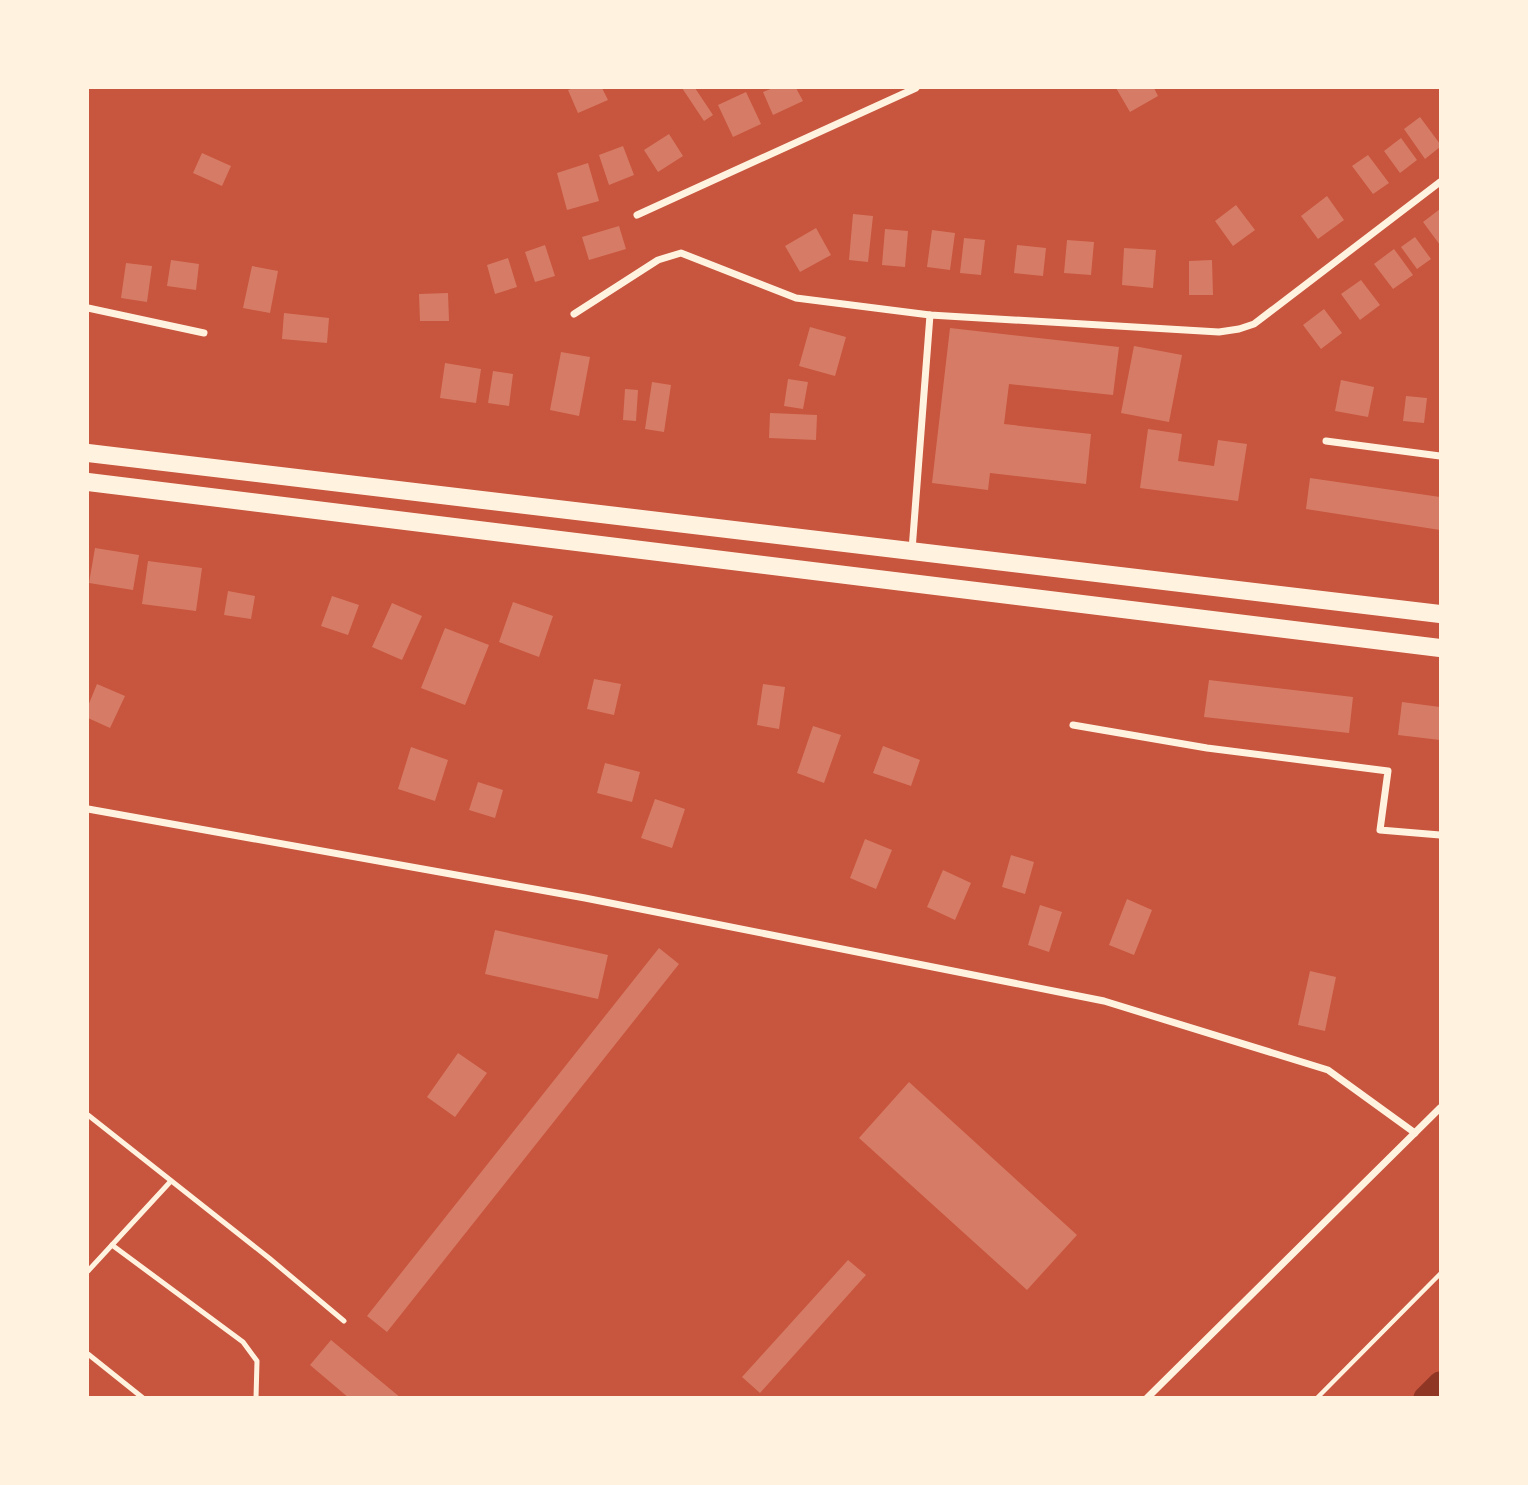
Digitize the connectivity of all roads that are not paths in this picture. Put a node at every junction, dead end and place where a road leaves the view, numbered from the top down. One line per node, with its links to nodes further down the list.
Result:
1 (916, 88): 3 (street)
2 (1440, 182): 6 (street)
3 (637, 215)
4 (88, 308): 7 (street)
5 (574, 314): 6 (street)
6 (930, 315): 12 (street)
7 (204, 333)
8 (1326, 441): 10 (street)
9 (88, 453): 12 (main road)
10 (1440, 456)
11 (88, 482): 14 (main road)
12 (912, 550): 13 (main road)
13 (1440, 614)
14 (1440, 648)
15 (1073, 725): 17 (street)
16 (88, 809): 20 (street)
17 (1440, 835)
18 (1440, 1108): 20 (street)
19 (88, 1115): 21 (lane)
20 (1415, 1133): 28 (street)
21 (171, 1181): 22 (lane); 24 (lane)
22 (112, 1245): 23 (lane); 27 (lane)
23 (88, 1271)
24 (344, 1321)
25 (88, 1354): 26 (lane)
26 (143, 1398)
27 (256, 1398)
28 (1147, 1398)

